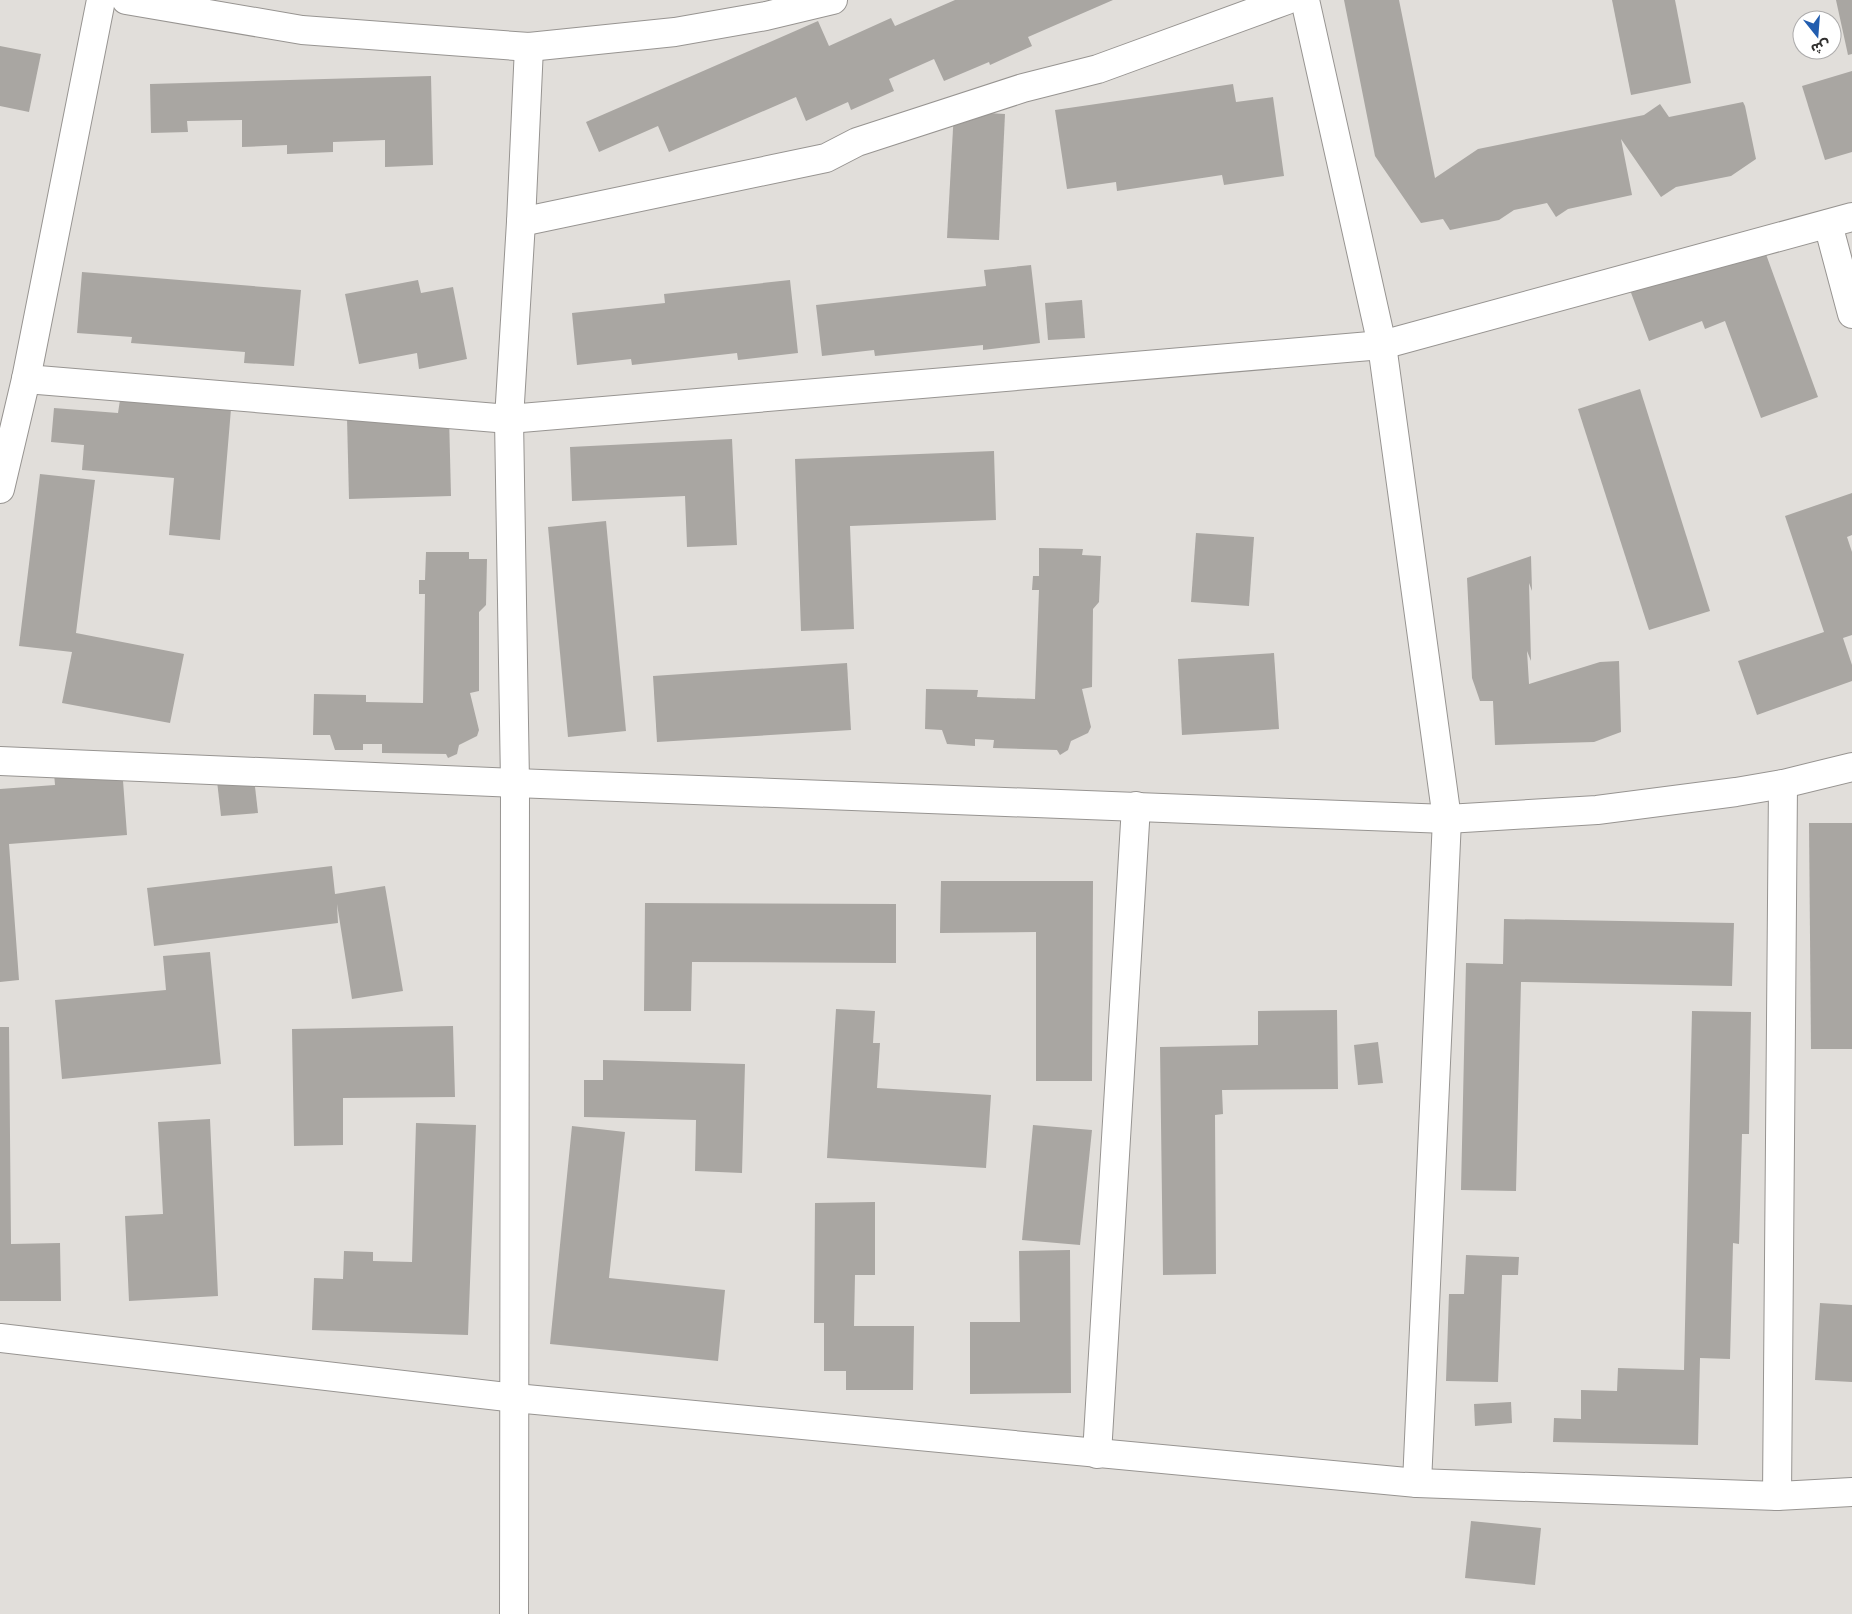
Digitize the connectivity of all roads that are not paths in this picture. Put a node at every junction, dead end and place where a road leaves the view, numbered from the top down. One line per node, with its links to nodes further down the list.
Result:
1 (102, 0): 11 (street)
2 (126, 0): 6 (street)
3 (834, 0): 6 (street)
4 (1287, 0): 8 (street)
5 (1305, 0): 10 (street)
6 (528, 47): 8 (street)
7 (1840, 220): 9 (street); 10 (street)
8 (521, 222): 12 (street)
9 (1852, 314)
10 (1382, 345): 12 (street); 19 (street)
11 (26, 379): 12 (street); 13 (street)
12 (509, 419): 16 (street)
13 (0, 489)
14 (0, 761): 16 (street)
15 (1852, 767): 17 (street)
16 (516, 783): 18 (street); 21 (street)
17 (1783, 784): 19 (street); 25 (street)
18 (1136, 806): 19 (street); 22 (street)
19 (1447, 818): 23 (street)
20 (0, 1338): 21 (street)
21 (515, 1398): 22 (street); 26 (street)
22 (1097, 1454): 23 (street)
23 (1417, 1483): 25 (street)
24 (1852, 1492): 25 (street)
25 (1777, 1496)
26 (514, 1614)

